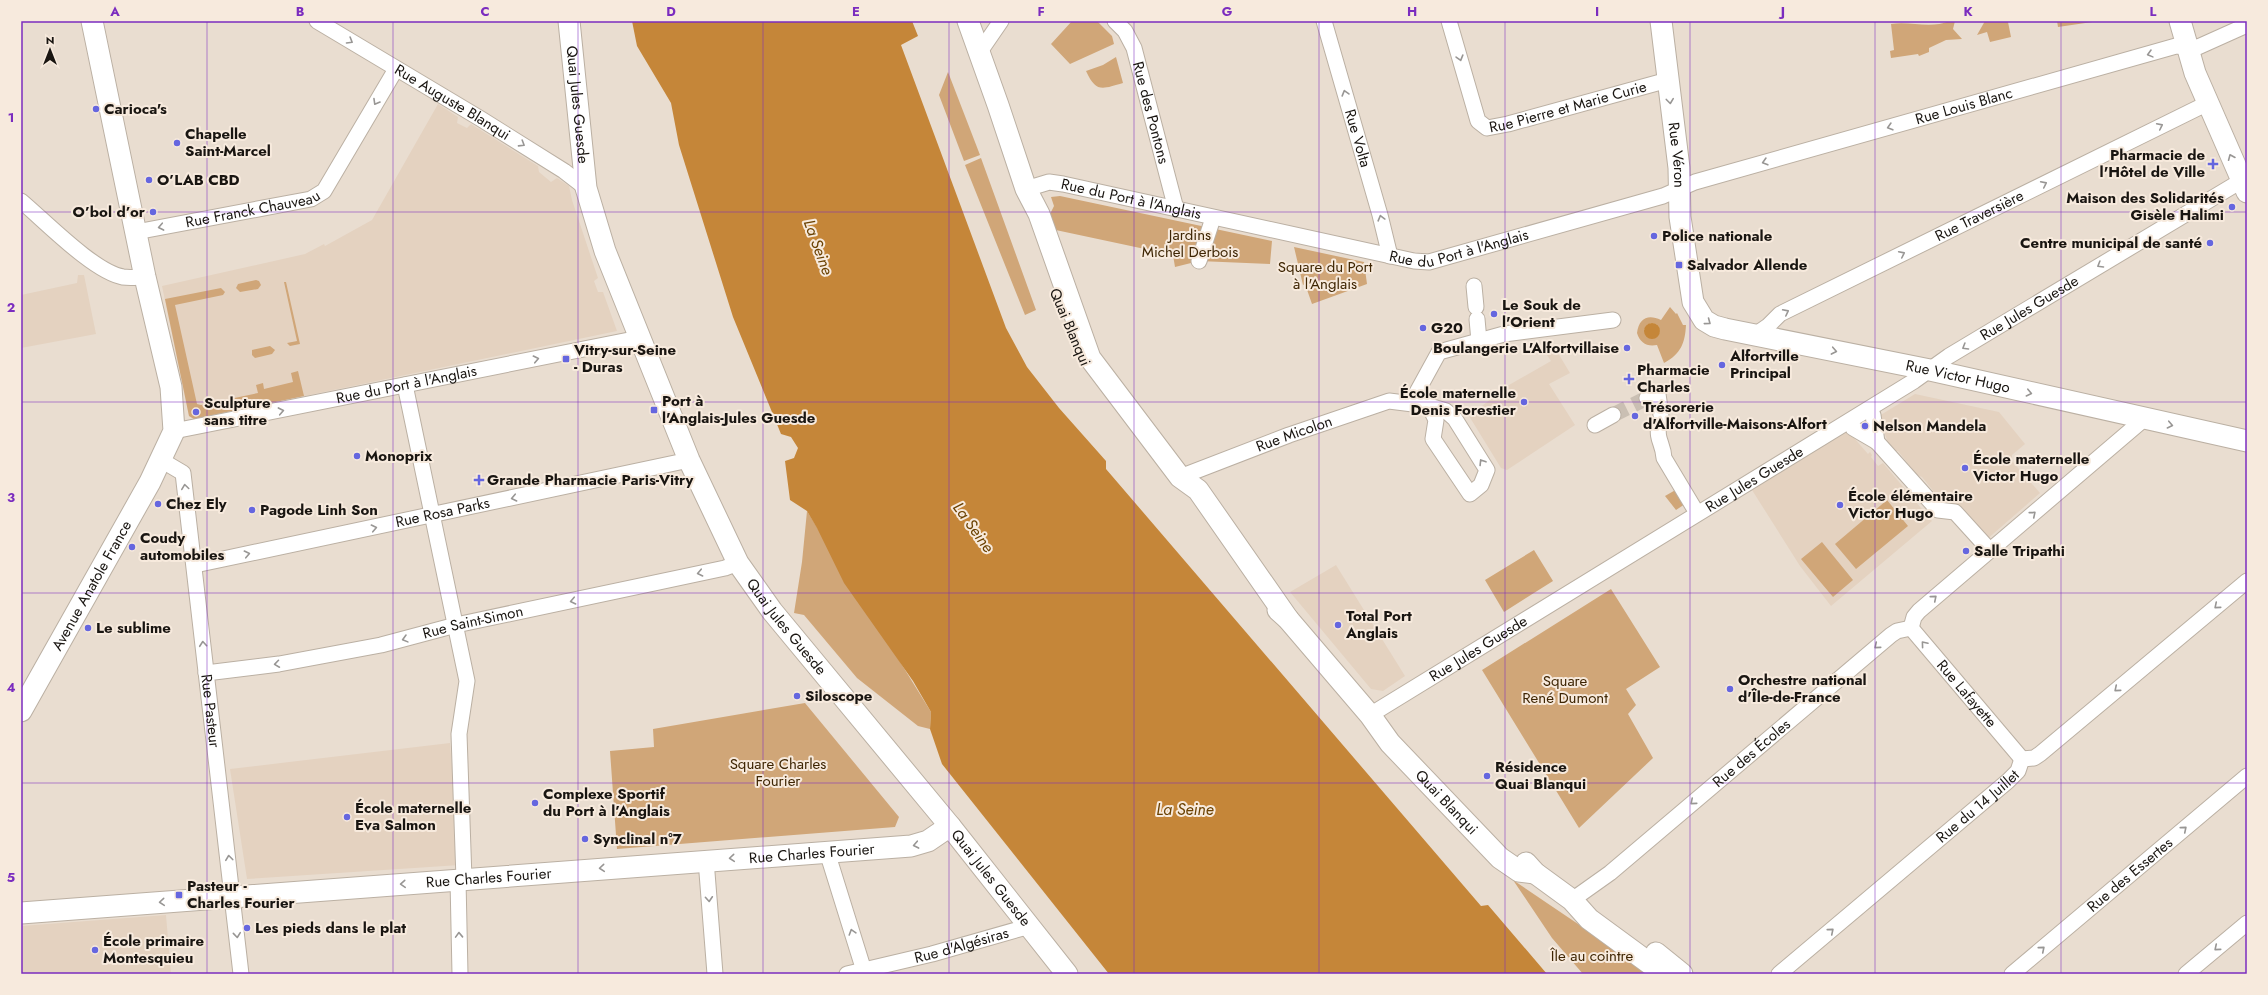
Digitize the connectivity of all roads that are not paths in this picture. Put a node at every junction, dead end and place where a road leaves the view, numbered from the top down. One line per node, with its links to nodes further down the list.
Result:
1 (92, 21): 26 (main road)
2 (317, 21): 15 (street, Rue Auguste Blanqui, one-way to 15)
3 (569, 21): 20 (main road, Quai Jules Guesde)
4 (956, 21): 18 (main road, Quai Blanqui)
5 (968, 21): 14 (main road, Quai Blanqui)
6 (1001, 21): 14 (street)
7 (1115, 21): 24 (street, Rue des Pontons)
8 (1324, 21): 27 (street, Rue Volta, one-way to 8)
9 (1449, 21): 16 (street, Rue Pierre et Marie Curie, one-way to 16)
10 (1661, 21): 16 (main road, Rue Véron)
11 (2180, 21): 13 (main road)
12 (2247, 25): 13 (street, Rue Louis Blanc)
13 (2188, 47): 17 (main road); 22 (street, Rue Louis Blanc, one-way to 22)
14 (979, 53): 18 (main road, Quai Blanqui)
15 (396, 69): 20 (street, Rue Auguste Blanqui, one-way to 20); 26 (street, Rue Franck Chauveau, one-way to 26)
16 (1668, 80): 22 (main road, Rue Véron, one-way to 22)
17 (2208, 103): 19 (main road, one-way to 17); 33 (street, Rue Traversière, one-way to 17)
18 (1018, 167): 21 (main road, Quai Blanqui)
19 (2244, 186): 36 (street, Rue Jules Guesde, one-way to 36)
20 (586, 188): 34 (main road, Quai Jules Guesde)
21 (1026, 189): 24 (street, Rue du Port à l'Anglais); 51 (main road, Quai Blanqui)
22 (1679, 189): 27 (street, Rue du Port à l'Anglais); 31 (main road, Rue Véron)
23 (21, 201): 29 (street)
24 (1176, 209): 25 (street, Rue du Port à l'Anglais)
25 (1213, 218): 27 (street, Rue du Port à l'Anglais); 28 (street)
26 (136, 232): 29 (main road)
27 (1390, 256)
28 (1199, 261)
29 (145, 277): 46 (main road)
30 (1474, 286): 35 (street)
31 (1690, 288): 33 (main road, Rue Victor Hugo, one-way to 33)
32 (1614, 320): 35 (street)
33 (1755, 335): 36 (main road, Rue Victor Hugo, one-way to 36)
34 (640, 338): 37 (street, Rue du Port à l'Anglais, one-way to 34); 50 (main road, Quai Jules Guesde)
35 (1478, 341): 39 (street)
36 (1930, 370): 43 (main road, Rue Victor Hugo, one-way to 43); 52 (street, Rue Jules Guesde)
37 (405, 385): 46 (street, Rue du Port à l'Anglais, one-way to 37); 53 (street)
38 (1647, 398): 52 (street)
39 (1411, 403): 40 (street, Rue Micolon); 51 (street, Rue Micolon)
40 (1429, 406): 40 (street, Rue Micolon, one-way to 40)
41 (1613, 415): 44 (street)
42 (1873, 415): 48 (street)
43 (2144, 419): 47 (main road, Rue Victor Hugo, one-way to 47); 59 (street, one-way to 43)
44 (1595, 425)
45 (1853, 428): 48 (street)
46 (174, 431): 49 (main road, Avenue Anatole France)
47 (2247, 441)
48 (1877, 442): 54 (street)
49 (161, 460): 56 (street, Rue Pasteur, one-way to 49); 61 (main road, Avenue Anatole France)
50 (689, 460): 53 (street, Rue Rosa Parks, one-way to 53); 55 (main road, Quai Jules Guesde)
51 (1180, 477): 62 (main road, Quai Blanqui)
52 (1698, 513): 62 (street, Rue Jules Guesde)
53 (432, 516): 56 (street, Rue Rosa Parks, one-way to 53); 58 (street)
54 (1984, 545)
55 (738, 563): 58 (street, Rue Saint-Simon, one-way to 58); 65 (main road, Quai Jules Guesde)
56 (195, 565): 60 (street, Rue Pasteur, one-way to 56)
57 (2247, 581): 63 (street, Rue du 14 Juillet, one-way to 63)
58 (456, 626): 60 (street, Rue Saint-Simon, one-way to 60); 68 (street)
59 (1911, 628): 63 (street, Rue Lafayette, one-way to 59); 70 (street, Rue des Écoles, one-way to 70)
60 (206, 674): 69 (street, Rue Pasteur, one-way to 60)
61 (21, 711)
62 (1370, 716): 70 (main road, Quai Blanqui)
63 (2022, 759): 82 (street, Rue du 14 Juillet, one-way to 63)
64 (2247, 776): 83 (street, Rue des Essertes, one-way to 64)
65 (950, 826): 66 (main road, Rue Charles Fourier, one-way to 66); 73 (main road, Quai Jules Guesde)
66 (827, 852): 67 (main road, Rue Charles Fourier, one-way to 67); 74 (street, one-way to 66)
67 (706, 860): 68 (main road, Rue Charles Fourier, one-way to 68); 77 (street, one-way to 77)
68 (461, 880): 69 (main road, Rue Charles Fourier, one-way to 69); 76 (street, one-way to 68)
69 (233, 897): 71 (main road, Rue Charles Fourier, one-way to 71); 75 (street, Rue Pasteur, one-way to 75)
70 (1572, 900): 80 (main road, Quai Blanqui); 81 (main road, Quai Blanqui)
71 (21, 913)
72 (2247, 923): 84 (street, one-way to 84)
73 (1030, 926): 74 (street, Rue d'Algésiras); 79 (main road, Quai Jules Guesde)
74 (864, 972): 78 (street, Rue d'Algésiras)
75 (241, 974)
76 (460, 974)
77 (715, 974)
78 (847, 974)
79 (1067, 974)
80 (1664, 974)
81 (1682, 974)
82 (1779, 974)
83 (2012, 974)
84 (2186, 974)

